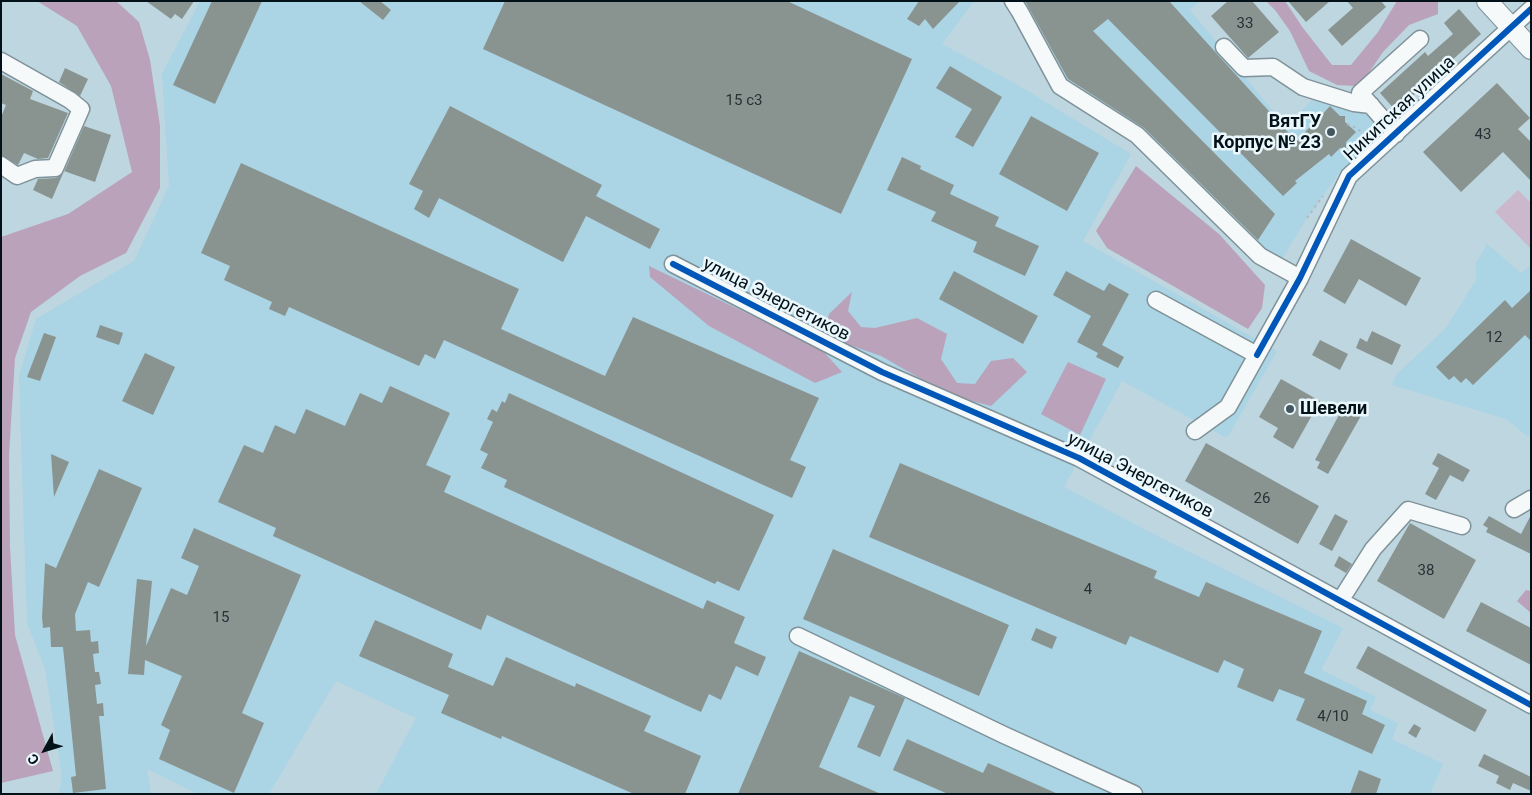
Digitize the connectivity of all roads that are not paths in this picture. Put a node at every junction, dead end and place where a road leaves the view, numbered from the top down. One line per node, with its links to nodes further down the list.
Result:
1 (1013, 1): 13 (street)
2 (1487, 1): 4 (main road)
3 (1531, 9): 4 (street, Никитская улица)
4 (1510, 27): 7 (main road); 10 (street, Никитская улица)
5 (1420, 39): 9 (street)
6 (1224, 47): 9 (street)
7 (1531, 49)
8 (1, 61): 11 (street)
9 (1371, 105): 10 (street)
10 (1396, 134): 13 (street, Никитская улица)
11 (1, 165)
12 (673, 264): 20 (street, улица Энергетиков)
13 (1300, 278): 15 (street, Никитская улица)
14 (1156, 300): 15 (street)
15 (1257, 356): 16 (street, Никитская улица)
16 (1195, 431)
17 (1531, 499): 18 (street)
18 (1514, 509)
19 (1462, 526): 20 (street)
20 (1340, 601): 22 (street, улица Энергетиков)
21 (798, 636): 23 (street)
22 (1531, 705)
23 (1134, 794)

